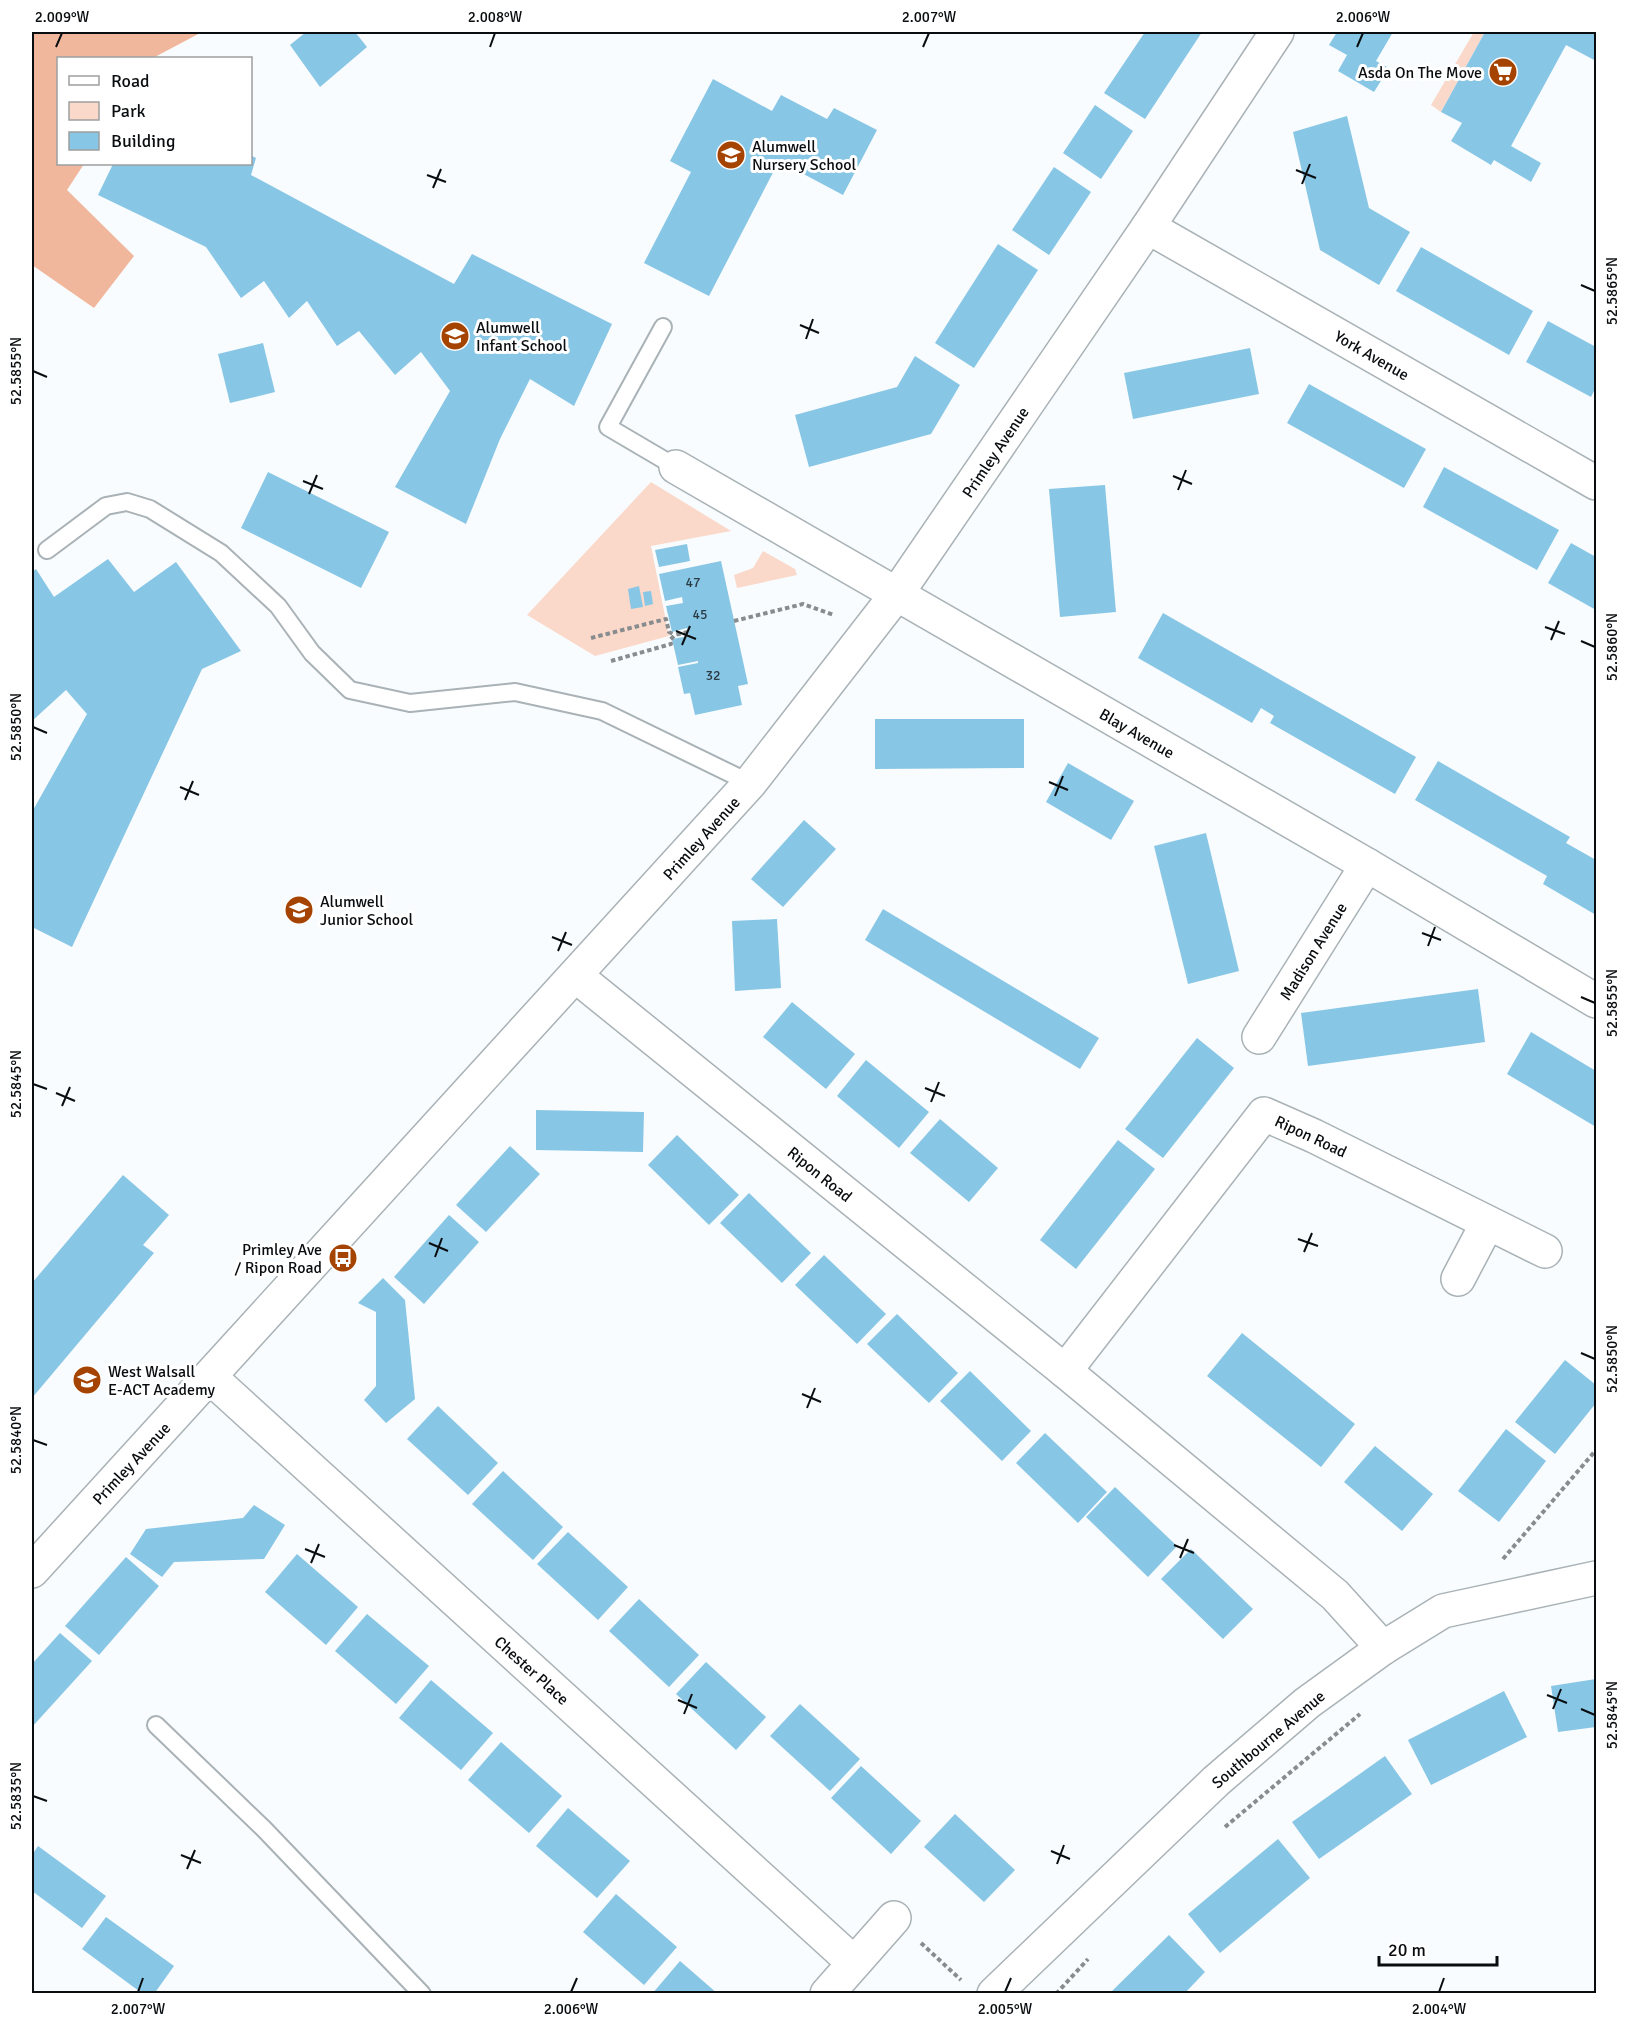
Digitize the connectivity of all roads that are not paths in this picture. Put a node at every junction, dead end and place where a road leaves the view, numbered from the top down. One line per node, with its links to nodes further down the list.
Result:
1 (1277, 32): 2 (street, Primley Avenue)
2 (1148, 227): 5 (street, York Avenue); 7 (street, Primley Avenue)
3 (663, 327): 4 (lane)
4 (676, 467): 7 (street, Blay Avenue)
5 (1596, 483)
6 (47, 550): 8 (lane)
7 (896, 595): 8 (street, Primley Avenue); 9 (street, Blay Avenue)
8 (750, 783): 10 (street, Primley Avenue)
9 (1368, 865): 11 (street, Blay Avenue); 12 (street, Madison Avenue)
10 (576, 976): 16 (street, Ripon Road); 17 (street, Primley Avenue)
11 (1596, 1001)
12 (1259, 1037)
13 (1487, 1224): 14 (street, Ripon Road); 15 (street); 16 (street, Ripon Road)
14 (1545, 1251)
15 (1458, 1278)
16 (1065, 1371): 20 (street, Ripon Road)
17 (210, 1377): 18 (street, Primley Avenue); 23 (street, Chester Place)
18 (32, 1571)
19 (1596, 1578): 20 (street, Southbourne Avenue)
20 (1383, 1648): 24 (street, Southbourne Avenue)
21 (156, 1725): 25 (lane)
22 (894, 1918): 23 (street)
23 (854, 1963): 26 (street)
24 (981, 1990)
25 (422, 1994)
26 (827, 1994)

